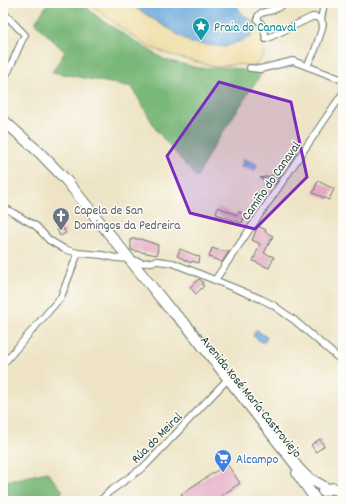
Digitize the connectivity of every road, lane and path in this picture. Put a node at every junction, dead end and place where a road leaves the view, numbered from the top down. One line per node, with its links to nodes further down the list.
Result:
1 (286, 3): 4 (street)
2 (324, 3): 4 (street)
3 (3, 12): 7 (street)
4 (320, 20): 5 (street)
5 (307, 66): 6 (street); 8 (street)
6 (250, 68)
7 (3, 80)
8 (343, 80)
9 (343, 93): 14 (street, Camiño do Canaval)
10 (3, 120): 13 (main road, Avenida Xosé María Castroviejo)
11 (3, 207): 12 (street)
12 (78, 253): 13 (street); 17 (street)
13 (130, 259): 14 (street); 15 (main road, Avenida Xosé María Castroviejo)
14 (214, 280): 16 (street)
15 (168, 307): 18 (main road, Avenida Xosé María Castroviejo); 18 (main road, Avenida Xosé María Castroviejo)
16 (343, 362)
17 (3, 364)
18 (226, 381): 19 (main road, Avenida Xosé María Castroviejo); 19 (main road, Avenida Xosé María Castroviejo); 22 (street, Rúa do Meiral)
19 (260, 424): 20 (main road, Avenida Xosé María Castroviejo); 23 (main road, Avenida Xosé María Castroviejo)
20 (328, 489): 21 (main road, Avenida Xosé María Castroviejo); 23 (main road)
21 (343, 492)
22 (100, 501)
23 (316, 501)

